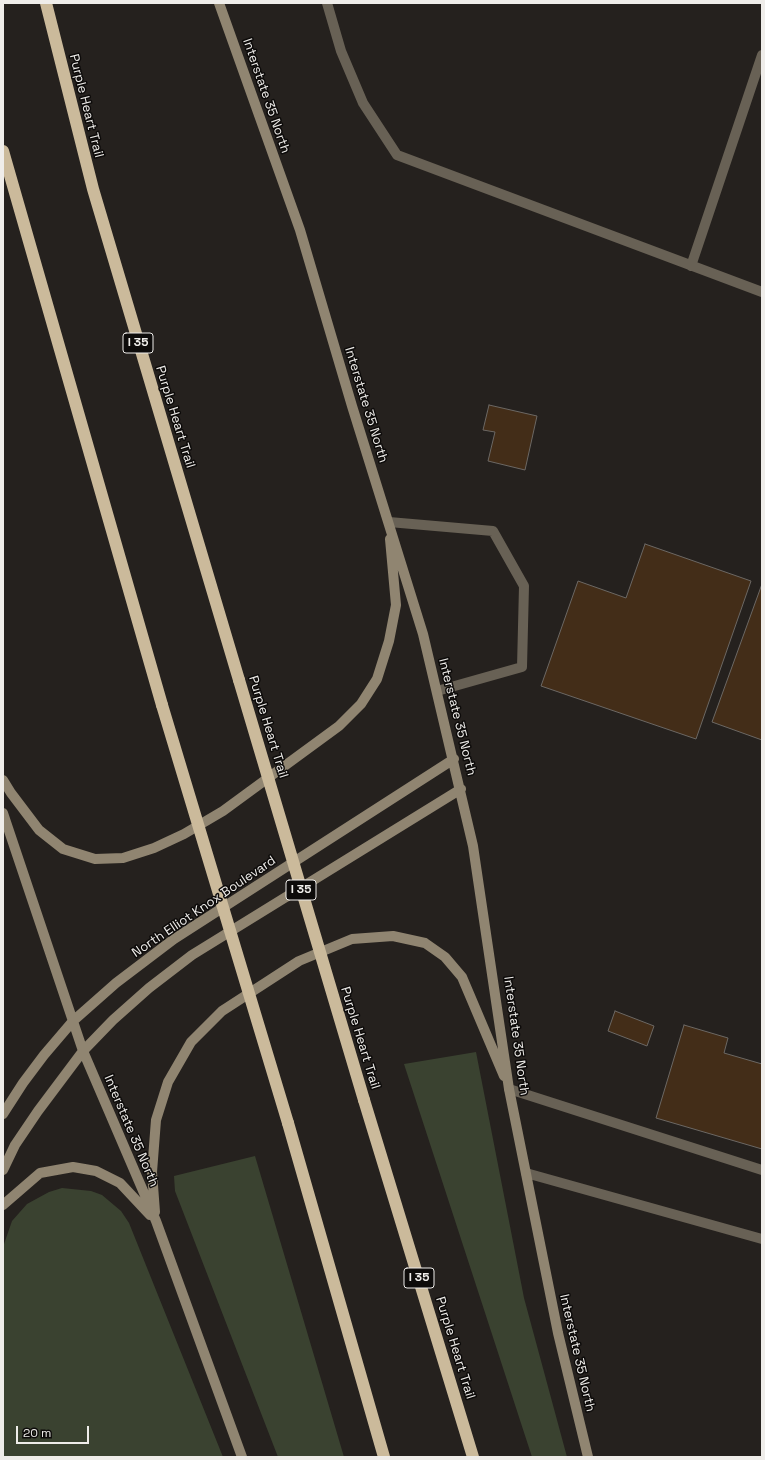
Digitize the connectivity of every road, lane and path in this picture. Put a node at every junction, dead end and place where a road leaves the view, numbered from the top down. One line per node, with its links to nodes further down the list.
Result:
1 (46, 3): 25 (highway, Purple Heart Trail / I 35, bridge)
2 (220, 3): 8 (main road, Interstate 35 North)
3 (327, 3): 6 (lane)
4 (762, 55): 6 (lane)
5 (3, 151): 27 (highway, bridge)
6 (692, 266): 7 (lane)
7 (762, 292)
8 (389, 522): 9 (main road, Interstate 35 North); 9 (lane); 11 (main road)
9 (437, 691): 10 (main road, Interstate 35 North)
10 (454, 759): 12 (main road, Interstate 35 North); 15 (main road, North Elliot Knox Boulevard)
11 (3, 780)
12 (461, 789): 16 (main road); 17 (main road, Interstate 35 North)
13 (3, 813): 14 (main road, Interstate 35 North)
14 (5, 828): 15 (main road, Interstate 35 North)
15 (74, 1022): 16 (main road, Interstate 35 North); 18 (main road, North Elliot Knox Boulevard)
16 (83, 1050): 19 (main road); 23 (main road, Interstate 35 North)
17 (509, 1089): 20 (lane); 21 (main road, Interstate 35 North); 23 (main road)
18 (3, 1114)
19 (3, 1170)
20 (762, 1170)
21 (526, 1173): 24 (lane); 30 (main road, Interstate 35 North)
22 (3, 1205): 23 (main road)
23 (156, 1221): 26 (main road, Interstate 35 North)
24 (762, 1239)
25 (468, 1438): 28 (highway, Purple Heart Trail / I 35); 29 (highway)
26 (242, 1457)
27 (384, 1457)
28 (473, 1457)
29 (478, 1457)
30 (588, 1457)

